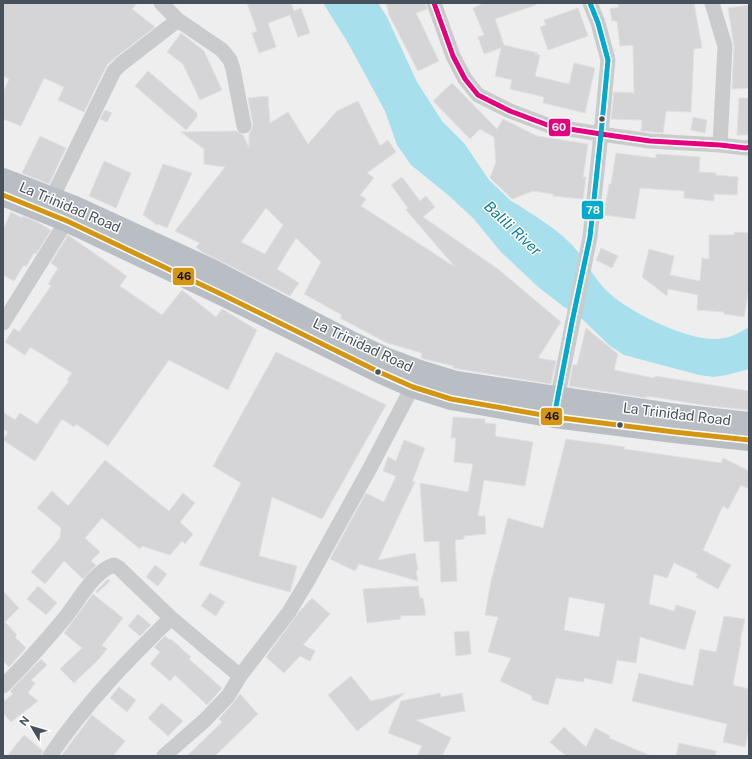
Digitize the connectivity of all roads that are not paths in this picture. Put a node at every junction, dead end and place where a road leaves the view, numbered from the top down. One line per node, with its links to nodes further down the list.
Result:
1 (162, 3): 5 (street)
2 (434, 3): 7 (street)
3 (590, 3): 7 (street)
4 (712, 3): 8 (street)
5 (178, 20): 6 (street); 12 (street)
6 (244, 126)
7 (601, 134): 8 (street); 16 (street)
8 (720, 145): 9 (street)
9 (749, 147)
10 (3, 179): 12 (highway, La Trinidad Road)
11 (3, 194): 13 (highway, La Trinidad Road)
12 (52, 198): 13 (highway, La Trinidad Road)
13 (71, 214): 14 (street); 15 (highway, La Trinidad Road)
14 (3, 324)
15 (416, 379): 16 (highway, La Trinidad Road); 20 (street)
16 (556, 407): 17 (highway, La Trinidad Road); 18 (highway, La Trinidad Road)
17 (749, 423)
18 (749, 440)
19 (171, 618): 20 (street); 21 (street); 22 (street)
20 (240, 676): 23 (street)
21 (3, 686)
22 (50, 756)
23 (164, 756)

